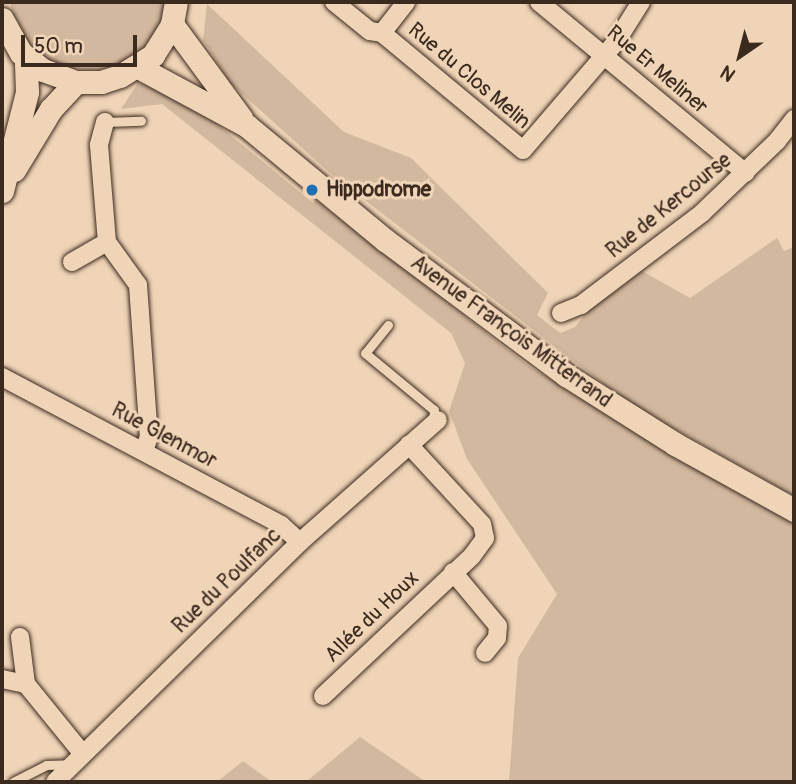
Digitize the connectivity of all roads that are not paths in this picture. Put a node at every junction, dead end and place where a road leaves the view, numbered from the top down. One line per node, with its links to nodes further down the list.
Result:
1 (334, 2): 7 (street, Rue du Clos Melin)
2 (406, 2): 7 (street)
3 (539, 2): 9 (street, Rue Er Meliner)
4 (641, 2): 9 (street, Rue du Clos Melin)
5 (174, 13): 10 (main road); 15 (main road, Avenue François Mitterrand)
6 (4, 29): 8 (main road)
7 (382, 33): 9 (street, Rue du Clos Melin)
8 (26, 58): 11 (main road); 17 (main road)
9 (602, 58): 16 (street, Rue Er Meliner)
10 (138, 67): 11 (main road); 15 (main road, Avenue François Mitterrand)
11 (76, 82): 17 (main road)
12 (794, 119): 16 (street, Rue de Kercourse)
13 (141, 121): 14 (lane)
14 (105, 122): 18 (street)
15 (247, 126): 26 (main road, Avenue François Mitterrand)
16 (746, 173): 20 (street, Rue de Kercourse)
17 (2, 191)
18 (107, 242): 19 (street); 25 (street)
19 (72, 262)
20 (561, 313)
21 (388, 325): 23 (lane)
22 (2, 377): 25 (street, Rue Glenmor)
23 (435, 422): 24 (street, Rue du Poulfanc)
24 (409, 445): 27 (street, Rue du Poulfanc); 28 (street, Allée du Houx)
25 (144, 450): 27 (street, Rue Glenmor)
26 (794, 510)
27 (300, 542): 34 (street, Rue du Poulfanc)
28 (453, 572): 30 (street); 33 (street, Allée du Houx)
29 (20, 637): 32 (street)
30 (485, 653)
31 (2, 679): 32 (street)
32 (26, 684): 34 (street)
33 (323, 696)
34 (77, 758): 35 (lane); 36 (street, Rue du Poulfanc)
35 (13, 782)
36 (55, 782)

